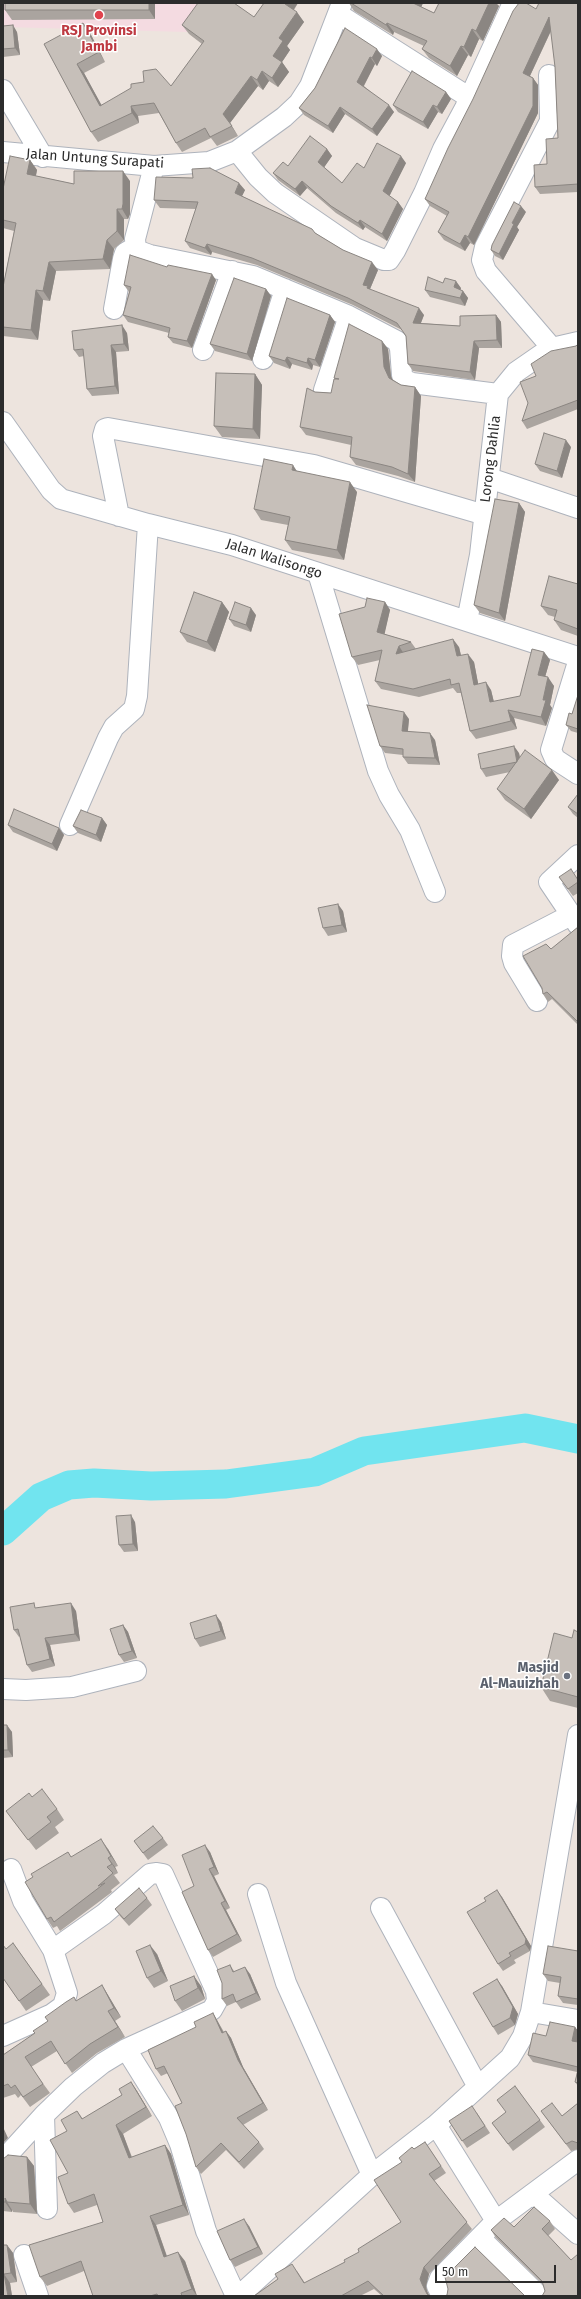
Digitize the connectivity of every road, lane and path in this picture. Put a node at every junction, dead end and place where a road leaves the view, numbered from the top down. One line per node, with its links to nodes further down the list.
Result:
1 (512, 5): 5 (street)
2 (340, 8): 5 (street); 6 (street, Jalan Untung Surapati)
3 (549, 75): 16 (street)
4 (3, 90): 8 (street)
5 (470, 98): 6 (street)
6 (237, 151): 9 (street, Jalan Untung Surapati)
7 (3, 152): 8 (street, Jalan Untung Surapati)
8 (43, 157): 9 (street, Jalan Untung Surapati)
9 (154, 166): 10 (street)
10 (135, 247): 11 (street); 13 (street)
11 (232, 271): 12 (street); 17 (street)
12 (285, 289): 14 (street); 18 (street)
13 (114, 309)
14 (349, 316): 19 (street); 20 (street)
15 (578, 342): 16 (street)
16 (552, 348): 20 (street)
17 (204, 350)
18 (263, 359)
19 (324, 390)
20 (498, 394): 22 (street, Lorong Dahlia)
21 (3, 422): 25 (street, Jalan Walisongo)
22 (489, 478): 23 (street); 24 (street, Lorong Dahlia)
23 (578, 508)
24 (485, 515): 25 (street); 28 (street, Lorong Dahlia)
25 (119, 516): 26 (street, Jalan Walisongo)
26 (148, 524): 27 (street, Jalan Walisongo); 32 (street)
27 (318, 573): 28 (street, Jalan Walisongo); 34 (street)
28 (467, 622): 29 (street, Jalan Walisongo)
29 (578, 657)
30 (578, 662): 31 (street)
31 (578, 774)
32 (70, 825)
33 (578, 855): 35 (street)
34 (436, 892)
35 (574, 920): 36 (street)
36 (537, 1001)
37 (136, 1670): 38 (street)
38 (3, 1689)
39 (578, 1735): 44 (street)
40 (11, 1869): 43 (street)
41 (258, 1894): 53 (street)
42 (381, 1908): 48 (street)
43 (53, 1950): 46 (street); 47 (street)
44 (531, 2012): 45 (street); 48 (street)
45 (578, 2020)
46 (3, 2036)
47 (126, 2049): 49 (street); 61 (street)
48 (478, 2087): 50 (street)
49 (44, 2115): 51 (street); 55 (street)
50 (436, 2125): 53 (street); 56 (street)
51 (3, 2160)
52 (578, 2160): 54 (street)
53 (372, 2175): 61 (street)
54 (533, 2194): 56 (street); 57 (street)
55 (47, 2209)
56 (496, 2221): 58 (street)
57 (578, 2234)
58 (480, 2238): 62 (street); 63 (street)
59 (24, 2255): 60 (street)
60 (38, 2296)
61 (238, 2296)
62 (442, 2296)
63 (539, 2296)

